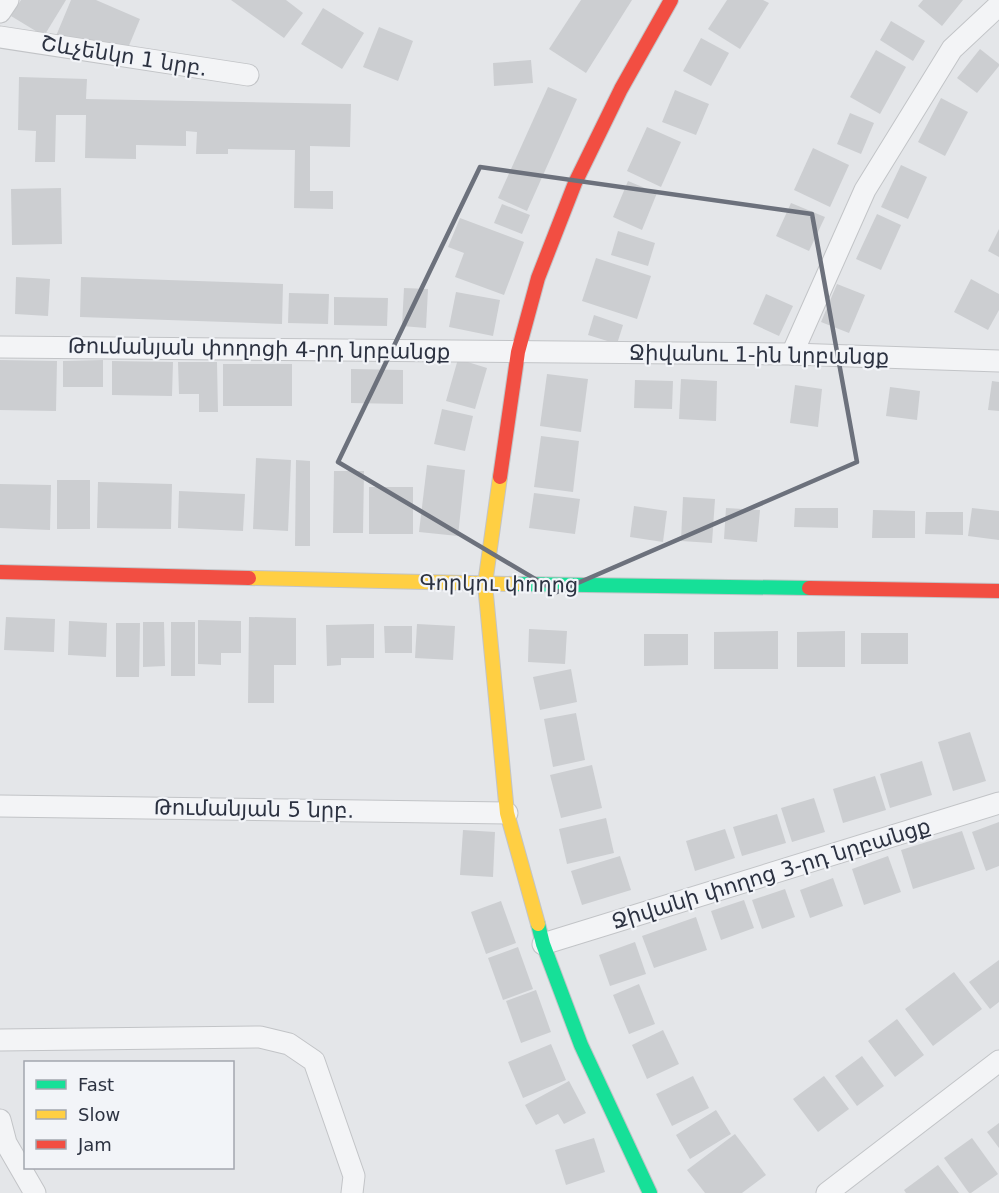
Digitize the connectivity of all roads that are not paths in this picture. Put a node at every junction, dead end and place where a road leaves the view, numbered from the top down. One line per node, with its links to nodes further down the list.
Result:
1 (8, 0): 4 (street)
2 (671, 0): 8 (street)
3 (999, 5): 9 (street)
4 (0, 12)
5 (0, 37): 6 (street, Շևչենկո 1 նրբ.)
6 (248, 75)
7 (0, 347): 8 (street, Թումանյան փողոցի 4-րդ նրբանցք)
8 (518, 352): 9 (street, Ջիվանու 1-ին նրբանցք); 12 (street)
9 (792, 354): 10 (street, Ջիվանու 1-ին նրբանցք)
10 (999, 362)
11 (0, 572): 12 (street, Գորկու փողոց)
12 (486, 584): 13 (street, Գորկու փողոց); 16 (street)
13 (999, 591)
14 (999, 803): 17 (street, Ջիվանի փողոց 3-րդ նրբանցք)
15 (0, 806): 16 (street, Թումանյան 5 նրբ.)
16 (507, 813): 17 (street)
17 (543, 944): 23 (street)
18 (0, 1040): 22 (street)
19 (999, 1061): 24 (street)
20 (0, 1120): 21 (street)
21 (35, 1193)
22 (352, 1193)
23 (650, 1193)
24 (827, 1193)

